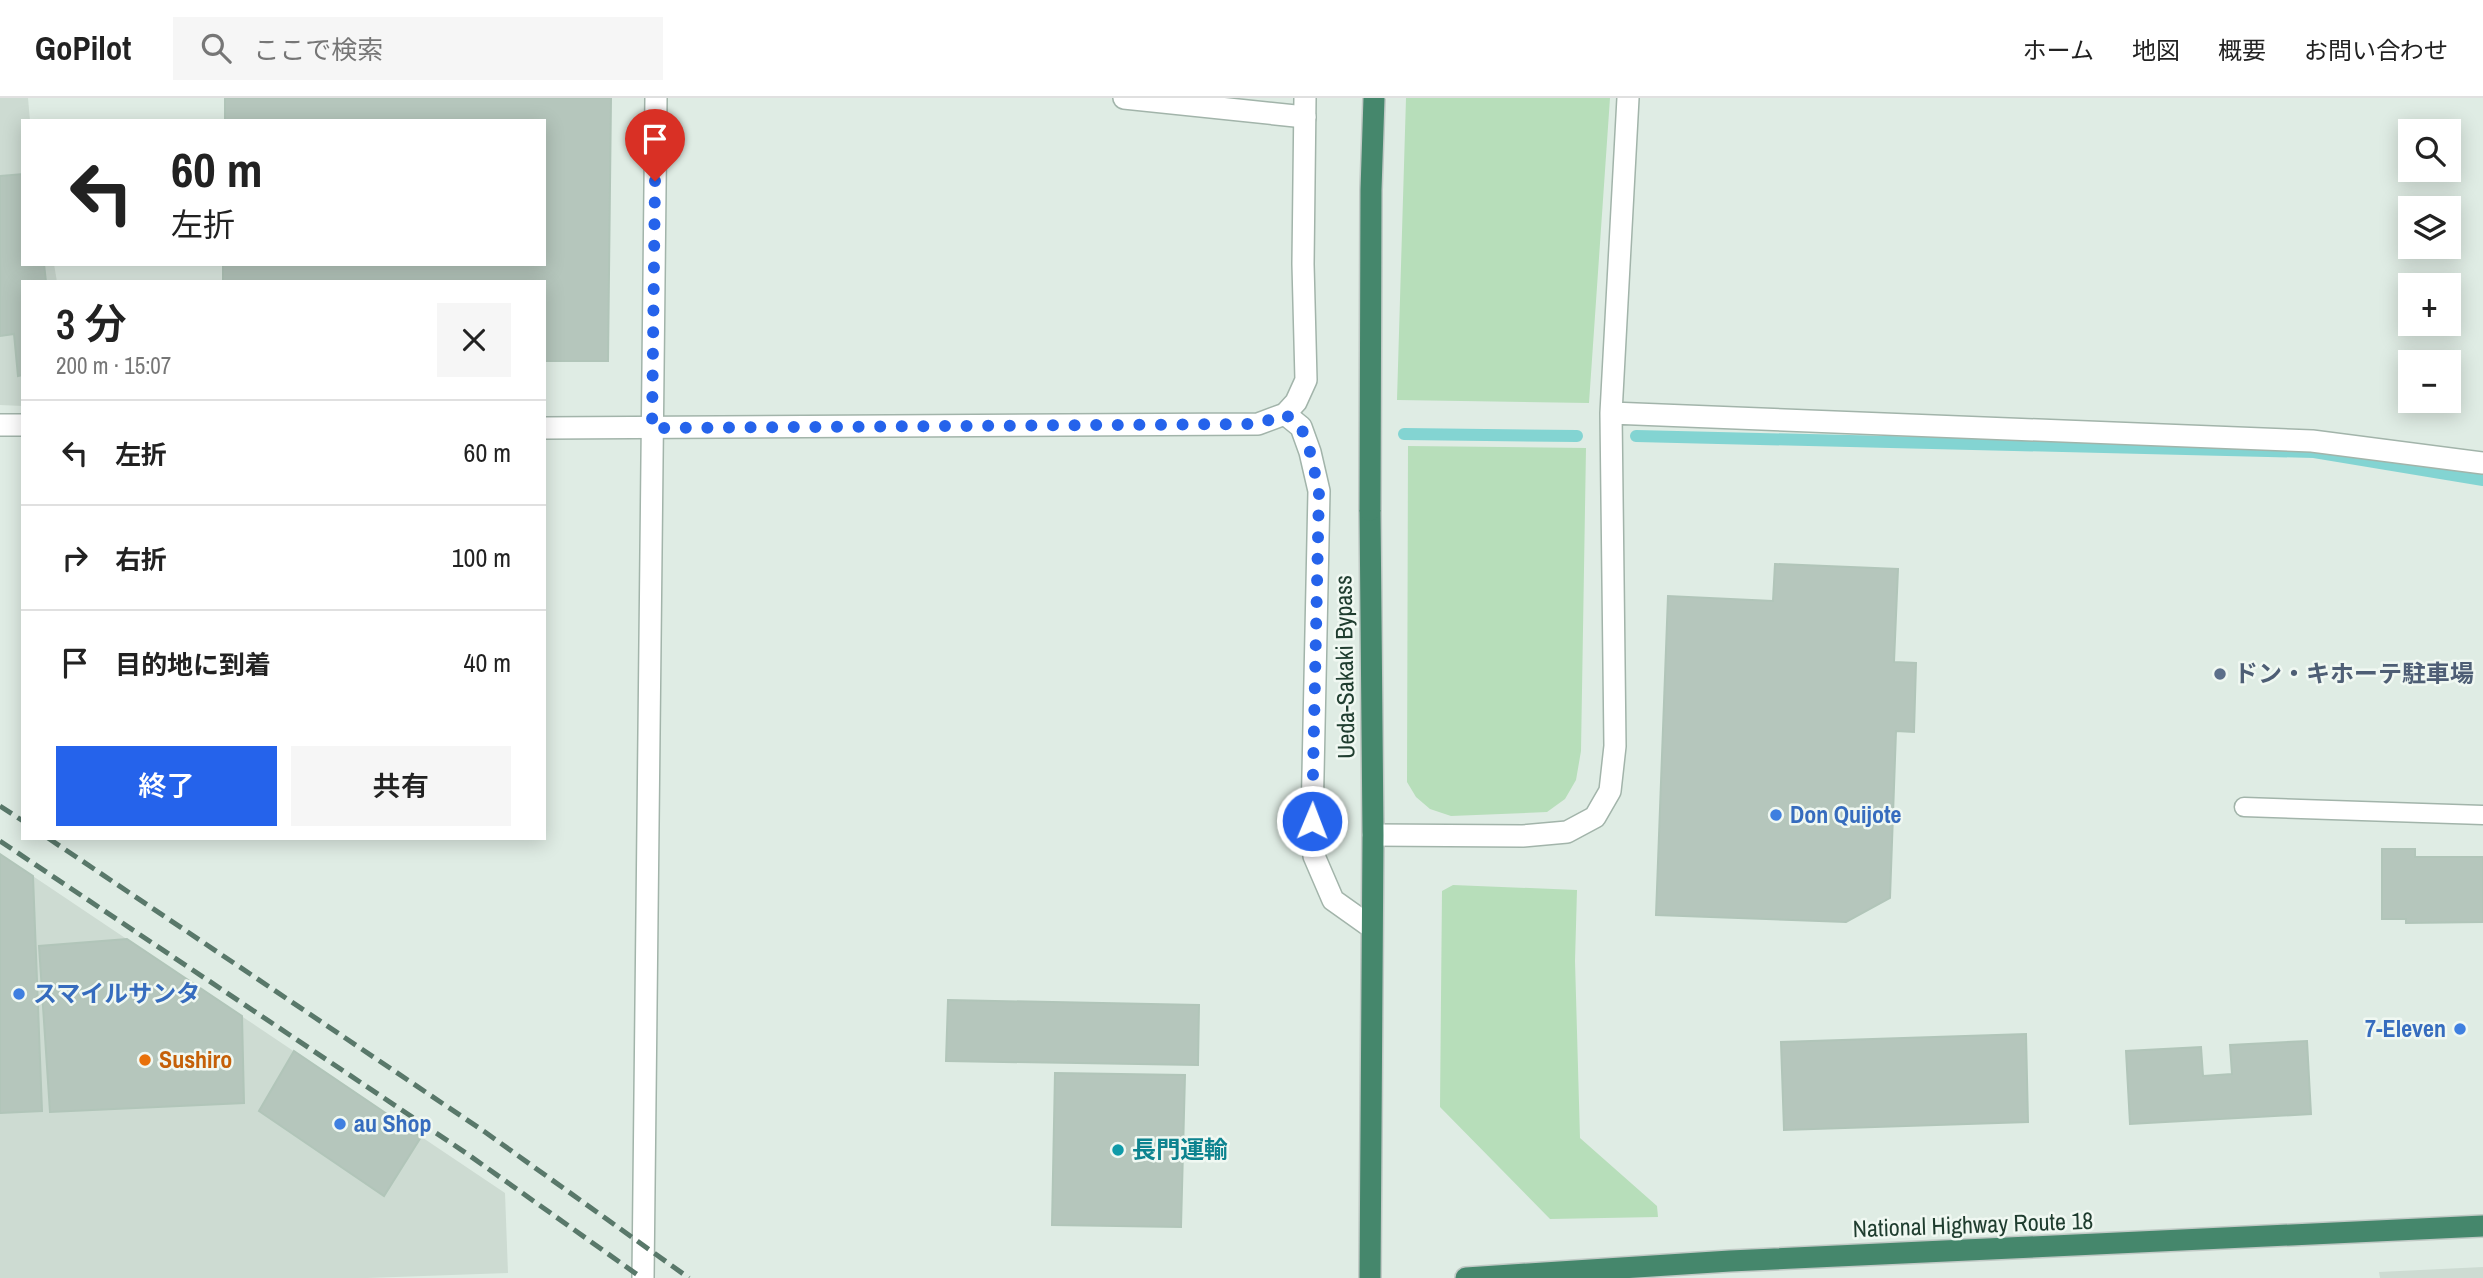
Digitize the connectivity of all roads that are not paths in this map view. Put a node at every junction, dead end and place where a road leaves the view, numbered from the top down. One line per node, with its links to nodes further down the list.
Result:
1 (656, 98): 12 (street)
2 (1124, 98): 5 (street)
3 (1374, 98): 16 (highway, Ueda-Sakaki Bypass, bridge)
4 (1629, 98): 7 (street)
5 (1196, 102): 6 (street)
6 (1305, 108): 8 (street)
7 (1611, 412): 13 (street); 16 (street)
8 (1285, 414): 12 (street); 17 (street)
9 (0, 425): 10 (street)
10 (21, 425)
11 (546, 428): 12 (street)
12 (652, 428): 20 (street)
13 (2483, 463)
14 (2244, 807): 15 (lane)
15 (2483, 815)
16 (1373, 835): 17 (highway, Ueda-Sakaki Bypass)
17 (1371, 927): 21 (highway, Ueda-Sakaki Bypass)
18 (2483, 1226): 19 (highway, National Highway Route 18)
19 (1730, 1261): 22 (highway, National Highway Route 18); 23 (highway)
20 (643, 1278)
21 (1370, 1278)
22 (1466, 1278)
23 (1674, 1278)

